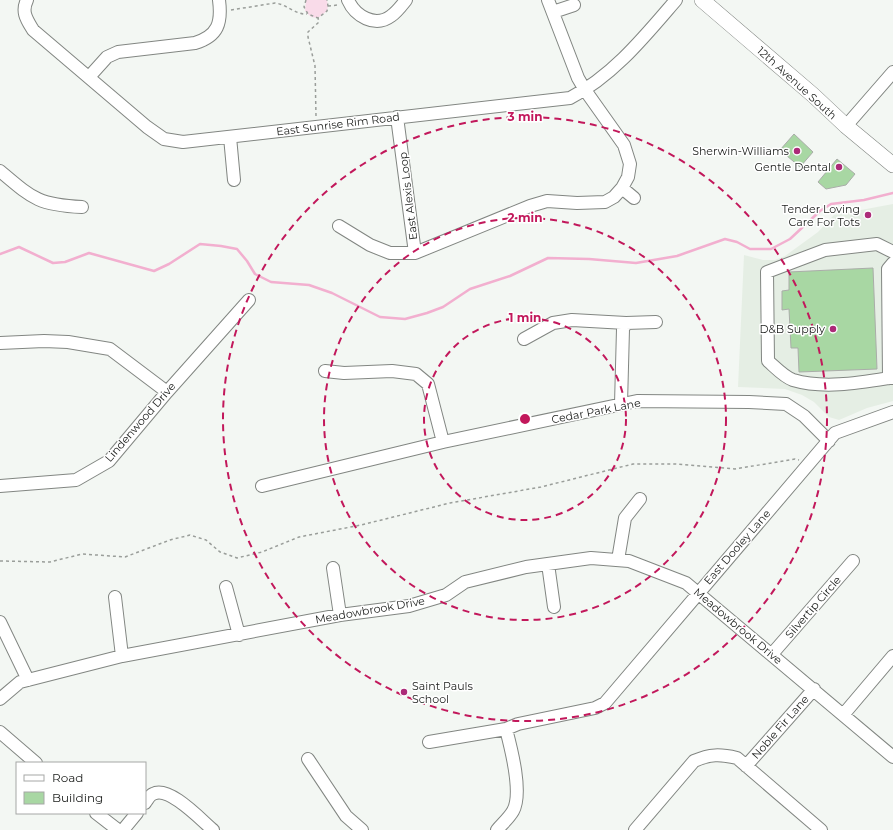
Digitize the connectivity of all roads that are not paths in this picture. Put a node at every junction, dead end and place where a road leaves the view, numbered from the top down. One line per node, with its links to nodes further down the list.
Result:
1 (26, 0): 11 (street, East Sunrise Rim Road)
2 (348, 0): 3 (street)
3 (406, 0)
4 (548, 0): 9 (street, East Alexis Loop)
5 (676, 0): 12 (street, East Sunrise Rim Road)
6 (702, 0): 14 (main road, 12th Avenue South)
7 (574, 5): 9 (street)
8 (220, 6): 11 (street)
9 (553, 12): 12 (street, East Alexis Loop)
10 (893, 72): 14 (street)
11 (89, 77): 15 (street, East Sunrise Rim Road)
12 (584, 90): 13 (street, East Sunrise Rim Road); 19 (street, East Alexis Loop)
13 (396, 117): 15 (street, East Sunrise Rim Road); 24 (street, East Alexis Loop)
14 (846, 126): 16 (main road, 12th Avenue South)
15 (230, 137): 18 (street)
16 (893, 165)
17 (0, 171): 21 (street)
18 (234, 180)
19 (622, 188): 20 (street); 24 (street, East Alexis Loop)
20 (634, 198)
21 (82, 207)
22 (339, 226): 24 (street)
23 (893, 252): 32 (street)
24 (415, 253)
25 (893, 263): 32 (street)
26 (249, 300): 33 (street, Lindenwood Drive)
27 (656, 322): 28 (street)
28 (626, 323): 29 (street); 34 (street)
29 (524, 339)
30 (0, 343): 33 (street)
31 (325, 371): 37 (street)
32 (891, 378)
33 (167, 392): 38 (street, Lindenwood Drive)
34 (621, 404): 36 (street, Cedar Park Lane); 37 (street, Cedar Park Lane)
35 (893, 412): 36 (street, East Dooley Lane)
36 (829, 441): 46 (street, East Dooley Lane)
37 (443, 442): 39 (street, Cedar Park Lane)
38 (0, 486)
39 (262, 486)
40 (640, 499): 41 (street)
41 (618, 560): 43 (street, Meadowbrook Drive); 46 (street, Meadowbrook Drive)
42 (853, 561): 52 (street, Silvertip Circle)
43 (548, 564): 48 (street); 49 (street, Meadowbrook Drive)
44 (333, 568): 49 (street)
45 (226, 587): 51 (street)
46 (699, 592): 52 (street, Meadowbrook Drive); 59 (street, East Dooley Lane)
47 (115, 597): 53 (street)
48 (554, 607)
49 (340, 615): 51 (street, Meadowbrook Drive)
50 (0, 622): 55 (street)
51 (239, 635): 53 (street, Meadowbrook Drive)
52 (772, 654): 56 (street, Meadowbrook Drive)
53 (122, 656): 55 (street, Meadowbrook Drive)
54 (893, 656): 58 (street)
55 (28, 680): 57 (street, Meadowbrook Drive)
56 (814, 689): 58 (street, Meadowbrook Drive); 65 (street, Noble Fir Lane)
57 (0, 699)
58 (843, 714): 62 (street, Meadowbrook Drive)
59 (506, 729): 61 (street, East Dooley Lane); 73 (street)
60 (0, 732): 64 (street)
61 (429, 742)
62 (893, 757)
63 (308, 759): 72 (street)
64 (35, 762)
65 (746, 766): 74 (street); 75 (street)
66 (146, 802): 71 (street)
67 (97, 814): 69 (street)
68 (136, 814): 70 (street)
69 (118, 830)
70 (123, 830)
71 (213, 830)
72 (362, 830)
73 (497, 830)
74 (635, 830)
75 (821, 830)

